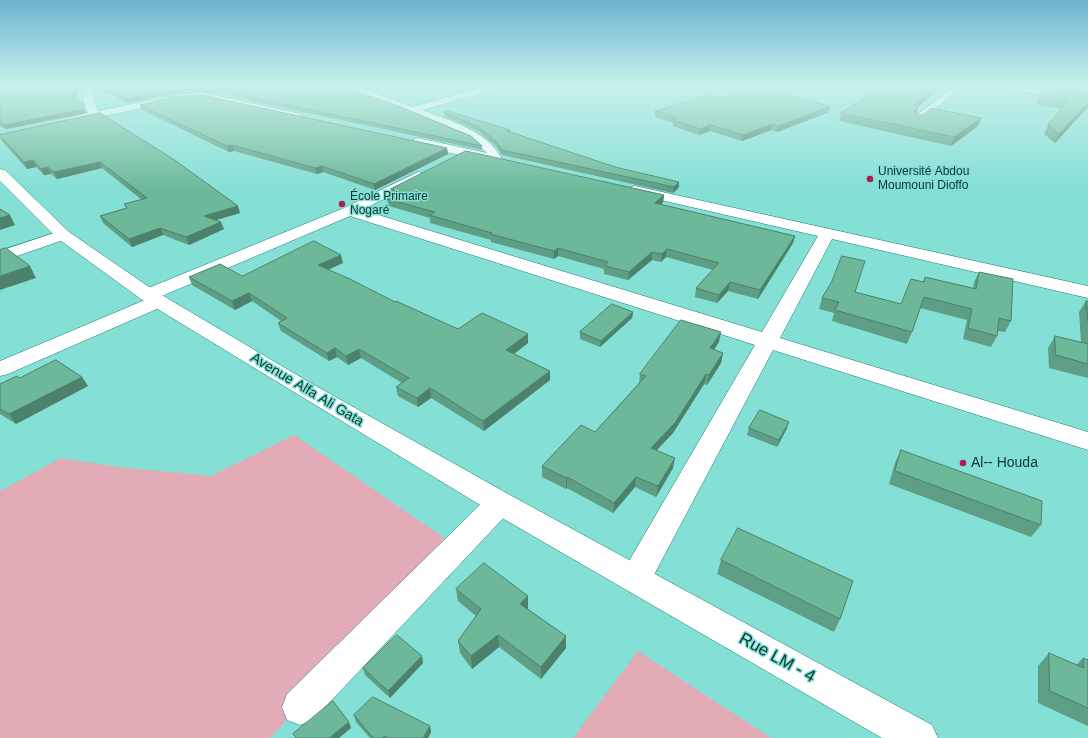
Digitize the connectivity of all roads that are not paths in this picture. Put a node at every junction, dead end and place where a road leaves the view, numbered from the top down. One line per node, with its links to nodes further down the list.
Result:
1 (70, 120): 3 (street)
2 (438, 120): 6 (street)
3 (58, 123)
4 (403, 139): 5 (street)
5 (465, 152): 6 (street); 10 (street)
6 (496, 159): 7 (street)
7 (511, 162)
8 (0, 173): 12 (street, Avenue Alfa Ali Gata)
9 (619, 187): 11 (street)
10 (348, 211): 15 (street); 16 (street)
11 (827, 234): 14 (street); 16 (street)
12 (63, 235): 13 (street); 15 (street, Avenue Alfa Ali Gata)
13 (0, 256)
14 (1088, 292)
15 (153, 298): 17 (street); 19 (street, Avenue Alfa Ali Gata)
16 (768, 342): 18 (street); 20 (street)
17 (0, 369)
18 (1088, 441)
19 (500, 503): 20 (street, Avenue Alfa Ali Gata); 21 (street)
20 (636, 578): 22 (street, Rue LM - 4)
21 (300, 707)
22 (919, 738)

